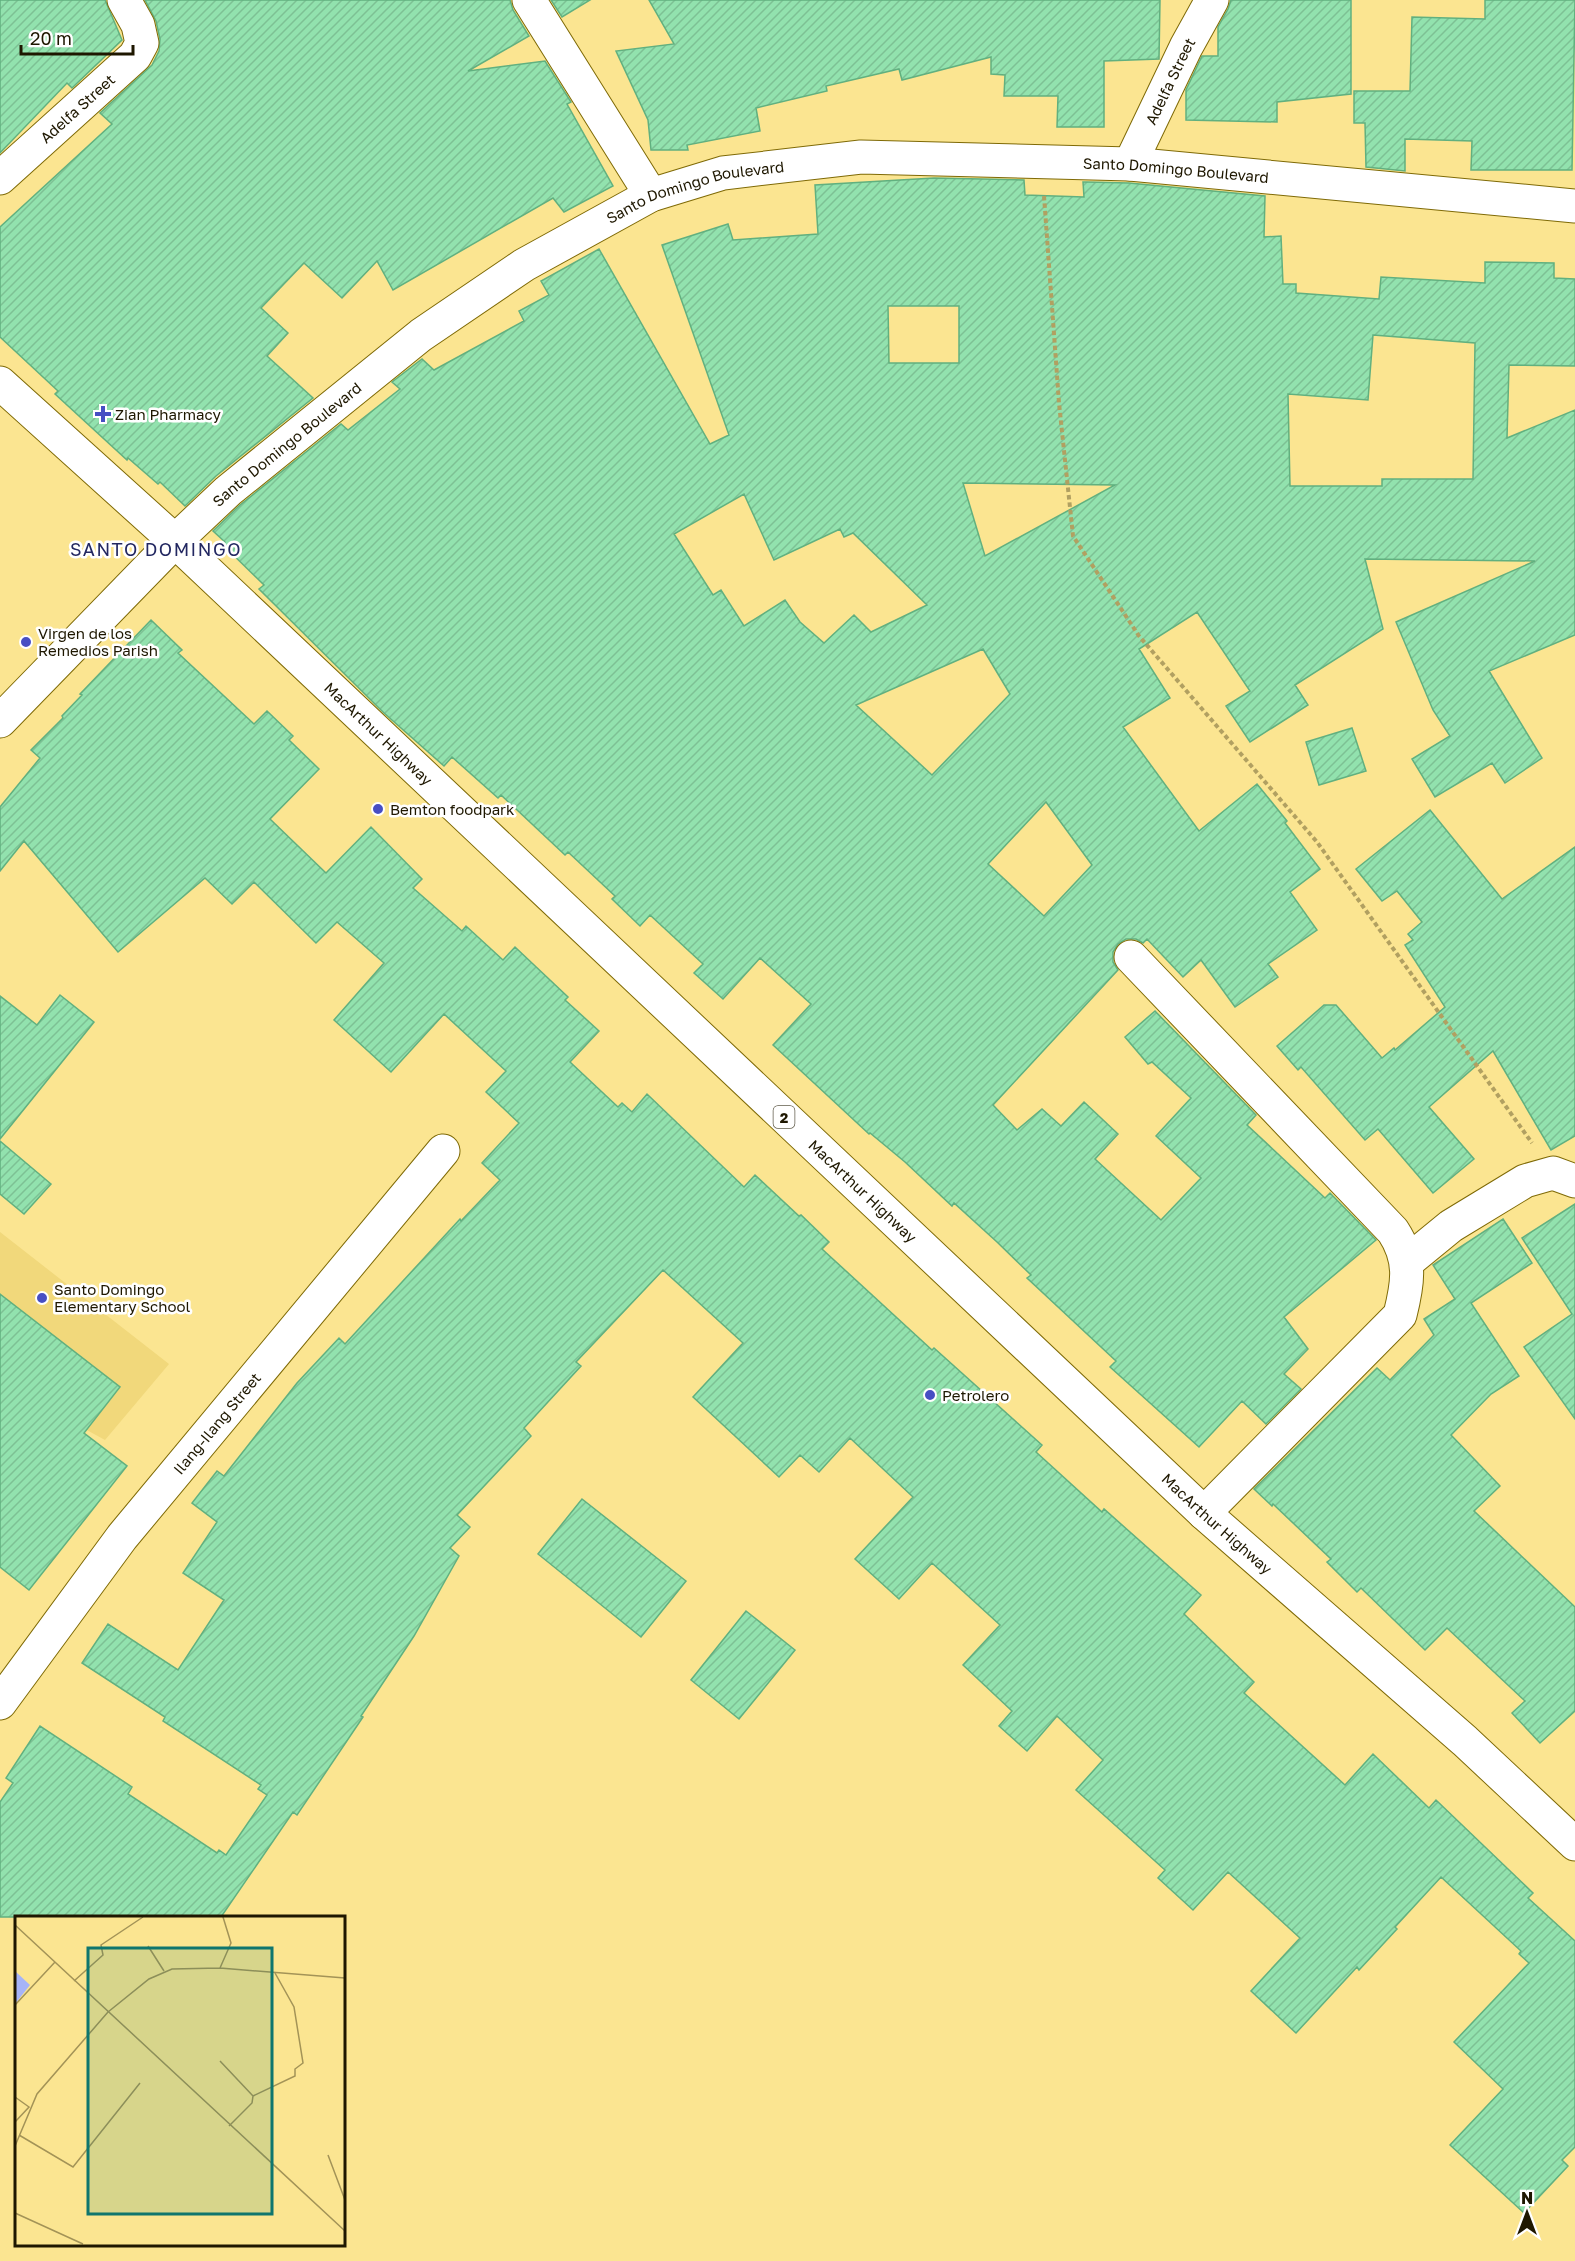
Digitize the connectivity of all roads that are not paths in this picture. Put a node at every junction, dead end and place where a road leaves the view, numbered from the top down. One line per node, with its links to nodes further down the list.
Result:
1 (124, 0): 5 (main road, Adelfa Street)
2 (529, 0): 6 (main road)
3 (1212, 0): 4 (main road, Adelfa Street)
4 (1130, 164): 6 (main road, Santo Domingo Boulevard); 7 (main road, Santo Domingo Boulevard)
5 (0, 178)
6 (651, 195): 9 (main road, Santo Domingo Boulevard)
7 (1575, 206)
8 (0, 383): 9 (main road, MacArthur Highway / 2)
9 (175, 541): 10 (main road, Santo Domingo Boulevard); 15 (main road, MacArthur Highway / 2)
10 (0, 721)
11 (1131, 957): 14 (main road)
12 (442, 1151): 16 (main road, Ilang-Ilang Street)
13 (1564, 1177): 14 (main road)
14 (1407, 1262): 15 (main road)
15 (1204, 1513): 17 (main road, MacArthur Highway / 2)
16 (0, 1703)
17 (1575, 1844)

